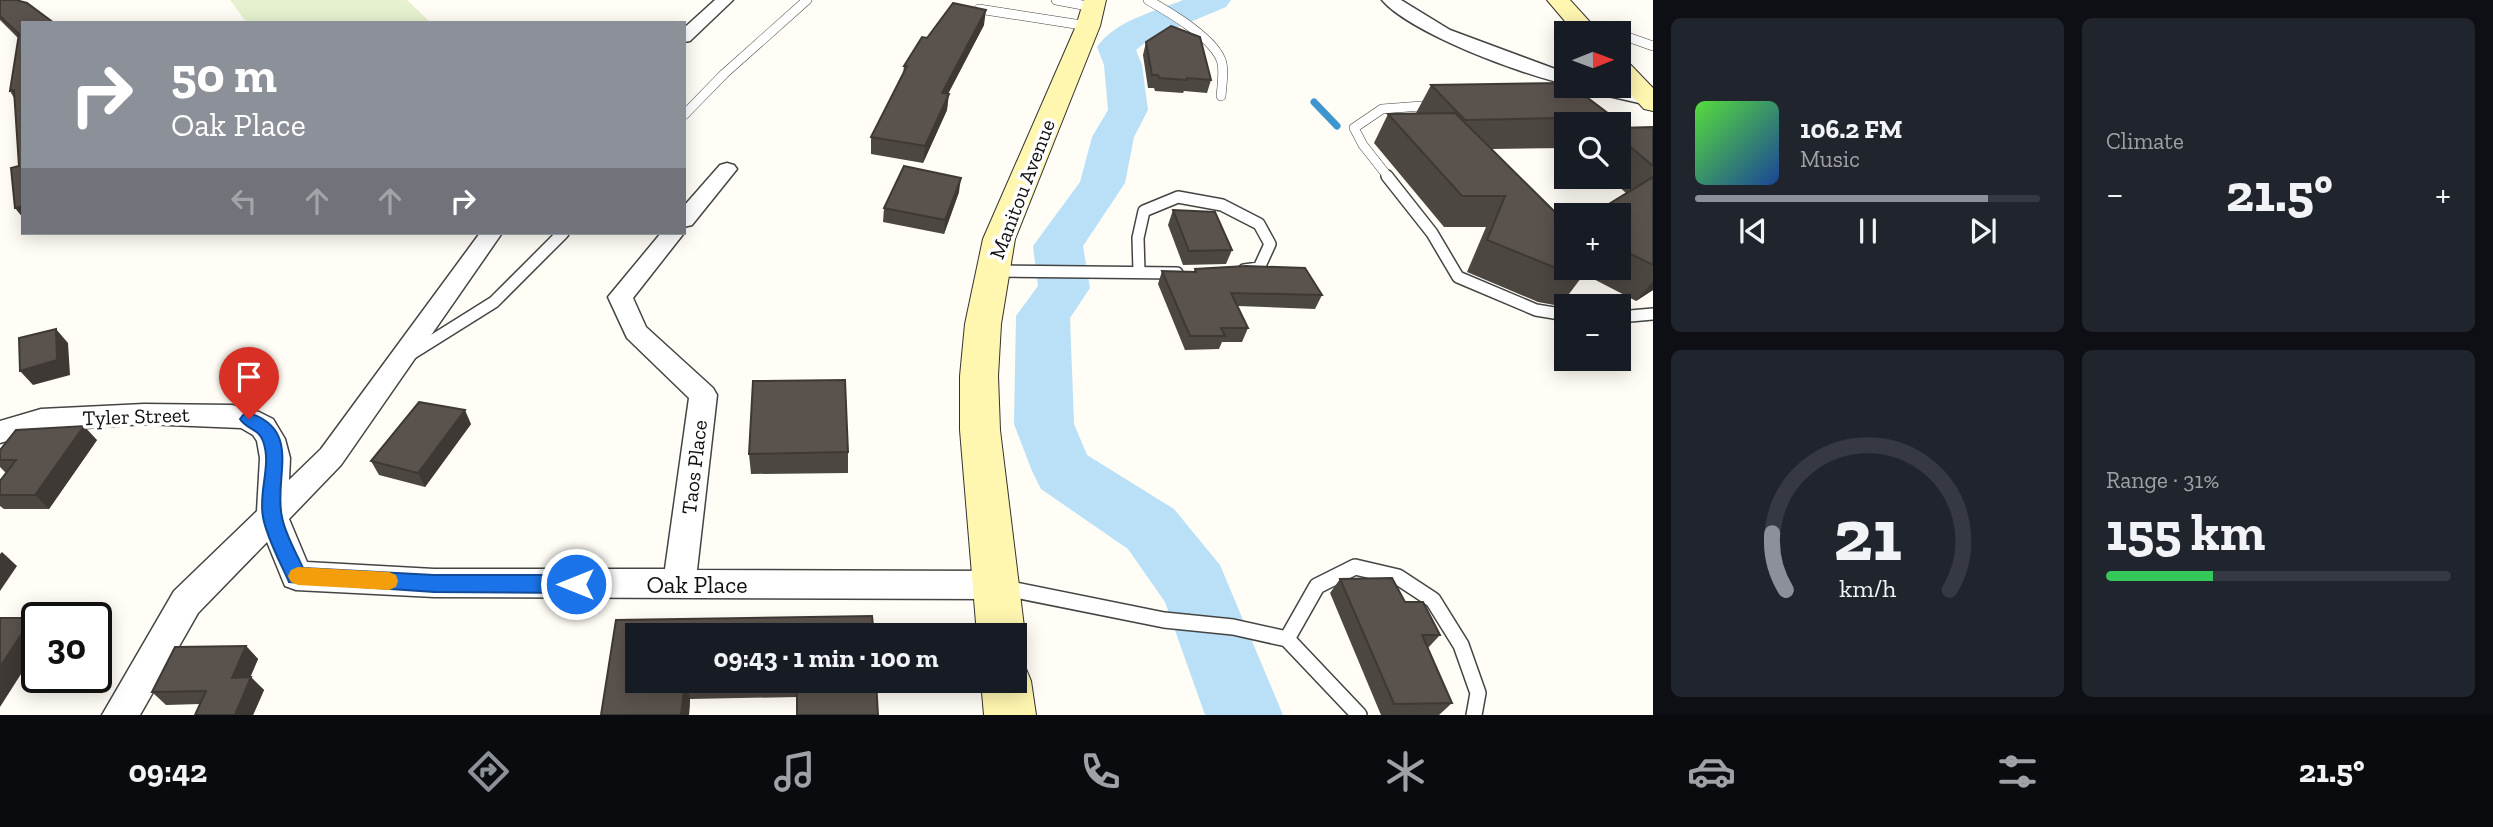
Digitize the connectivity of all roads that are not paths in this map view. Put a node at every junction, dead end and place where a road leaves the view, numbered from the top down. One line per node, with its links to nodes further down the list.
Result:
1 (725, 0): 11 (street)
2 (807, 0): 20 (lane)
3 (1056, 0): 9 (lane)
4 (1147, 0): 7 (lane)
5 (1390, 0): 14 (street)
6 (1558, 0): 10 (main road)
7 (1159, 6): 16 (lane)
8 (979, 9): 9 (lane)
9 (1092, 11): 26 (main road, Manitou Avenue)
10 (1577, 21)
11 (686, 35)
12 (1631, 39): 13 (lane)
13 (1653, 47)
14 (1554, 76)
15 (1631, 80): 18 (main road)
16 (1221, 96)
17 (1631, 96): 18 (street)
18 (1651, 101)
19 (1451, 105): 30 (lane)
20 (686, 113)
21 (727, 169): 22 (street)
22 (686, 218)
23 (490, 235): 33 (street)
24 (562, 235): 33 (lane)
25 (671, 235): 36 (street, Taos Place)
26 (991, 271): 27 (lane); 37 (main road, Manitou Avenue)
27 (1139, 271): 28 (lane); 29 (lane)
28 (1232, 272)
29 (1192, 273)
30 (1554, 313)
31 (1653, 314): 32 (lane)
32 (1631, 316)
33 (399, 361): 35 (street)
34 (0, 432): 35 (street, Tyler Street)
35 (272, 516): 36 (street, Oak Place); 41 (street)
36 (679, 584): 37 (street, Oak Place)
37 (995, 585): 38 (main road, Manitou Avenue); 39 (lane)
38 (1000, 623)
39 (1287, 639): 43 (lane); 44 (lane)
40 (1007, 693): 42 (main road)
41 (120, 715)
42 (1010, 715)
43 (1359, 715)
44 (1474, 715)

